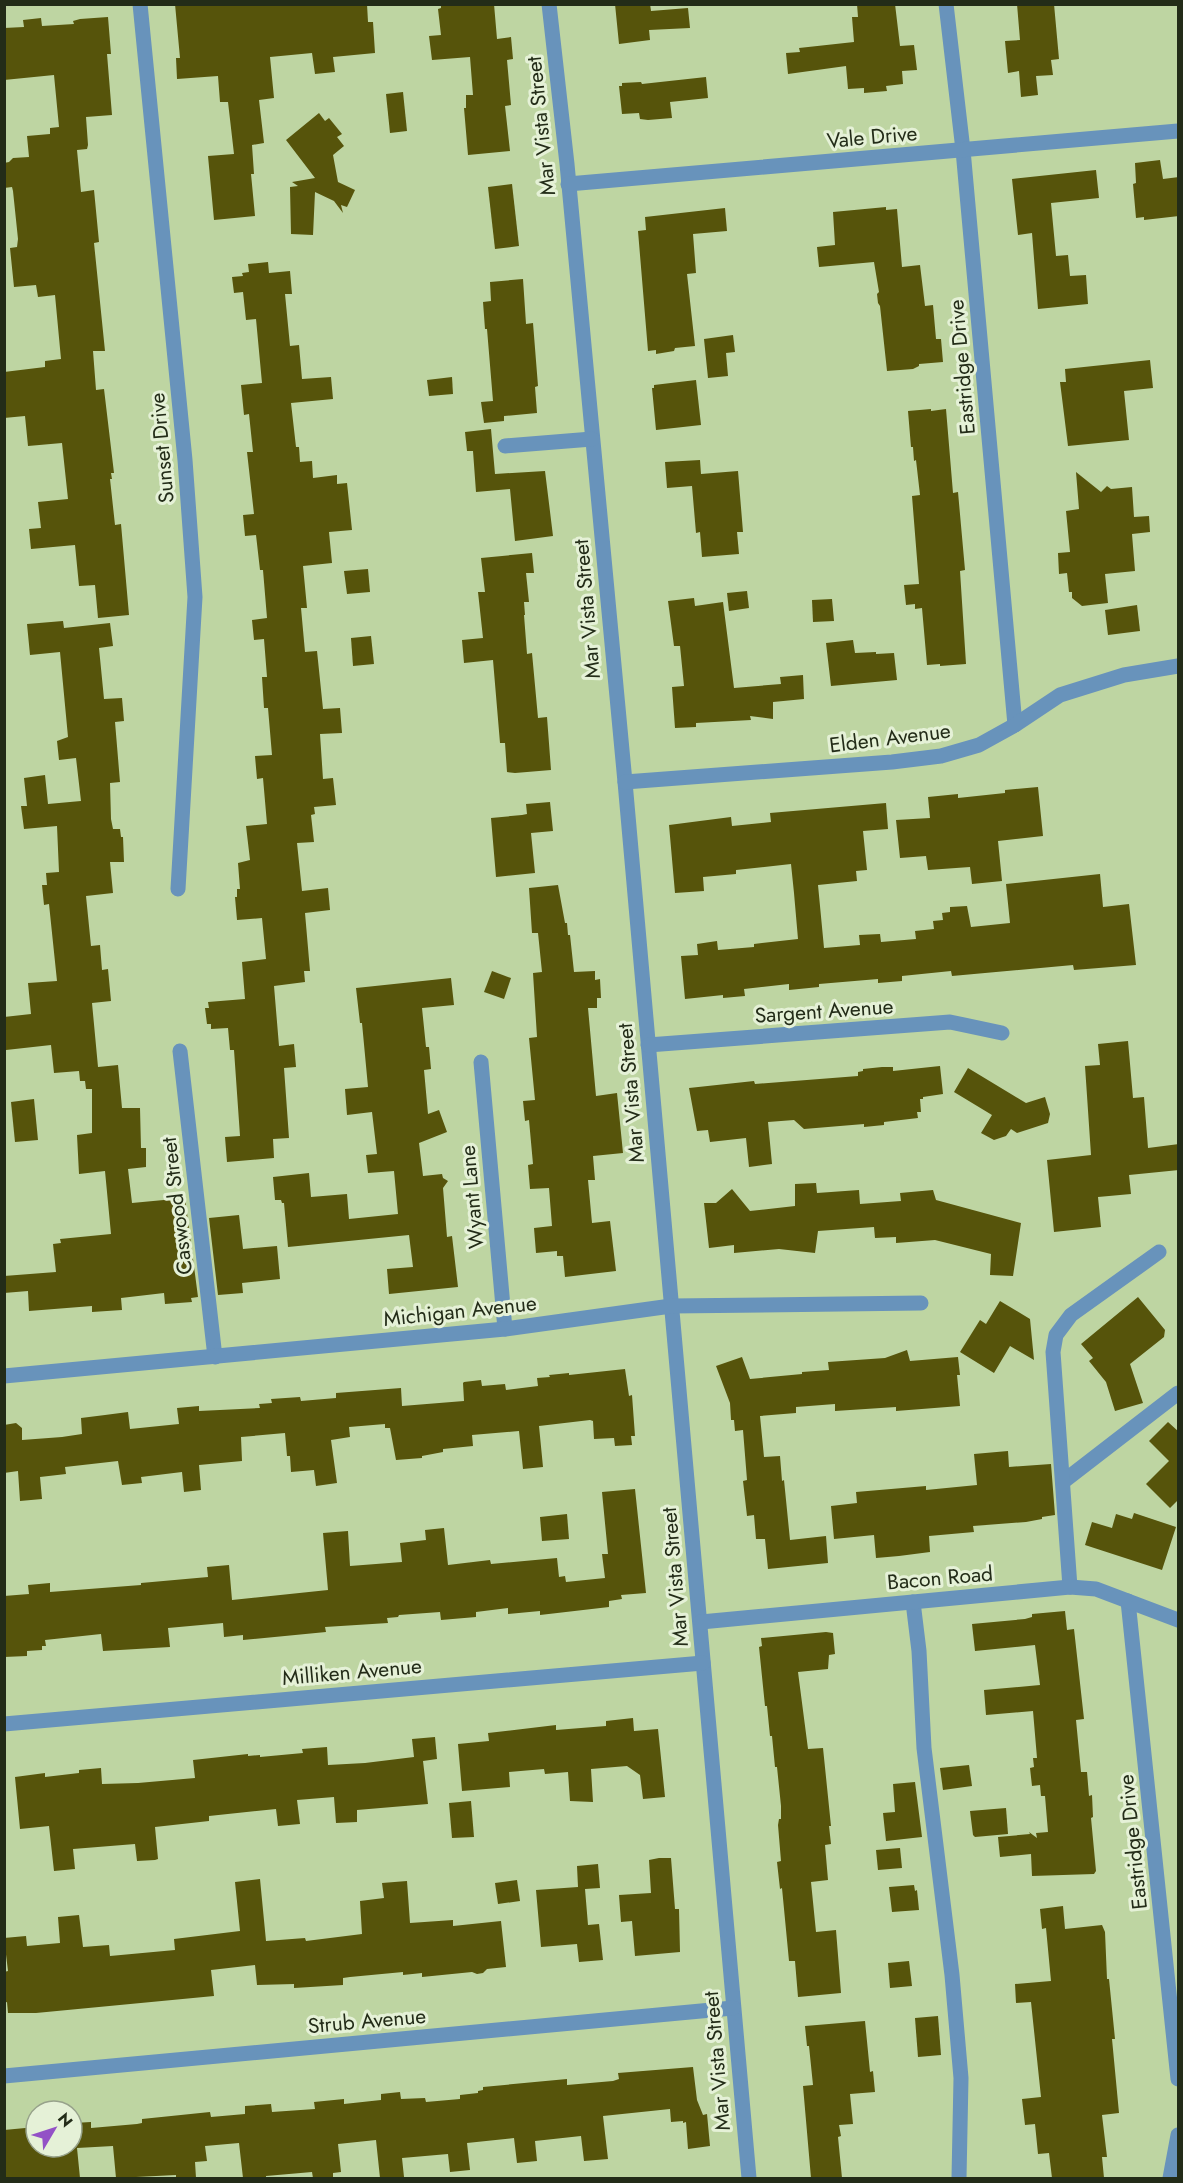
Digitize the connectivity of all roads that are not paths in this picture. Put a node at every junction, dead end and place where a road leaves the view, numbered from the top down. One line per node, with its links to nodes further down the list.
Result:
1 (140, 4): 12 (street, Sunset Drive)
2 (549, 4): 6 (street, Mar Vista Street)
3 (946, 4): 5 (street, Eastridge Drive)
4 (1179, 131): 5 (street, Vale Drive)
5 (963, 150): 6 (street, Vale Drive); 10 (street, Eastridge Drive)
6 (568, 184): 7 (street, Mar Vista Street)
7 (592, 438): 8 (street); 11 (street, Mar Vista Street)
8 (506, 446)
9 (1179, 666): 10 (street, Elden Avenue)
10 (1015, 726): 11 (street, Elden Avenue)
11 (625, 782): 14 (street, Mar Vista Street)
12 (178, 889)
13 (1002, 1033): 14 (street, Sargent Avenue)
14 (648, 1045): 19 (street, Mar Vista Street)
15 (180, 1051): 21 (street, Caswood Street)
16 (480, 1062): 20 (street, Wyant Lane)
17 (1159, 1252): 24 (street)
18 (921, 1303): 19 (street, Michigan Avenue)
19 (671, 1306): 20 (street, Michigan Avenue); 29 (street, Mar Vista Street)
20 (505, 1329): 21 (street, Michigan Avenue)
21 (215, 1357): 22 (street, Michigan Avenue)
22 (4, 1376)
23 (1179, 1394): 24 (street)
24 (1064, 1481): 25 (street)
25 (1070, 1587): 26 (street, Bacon Road); 27 (street, Bacon Road)
26 (1128, 1601): 28 (street, Bacon Road); 34 (street, Eastridge Drive)
27 (913, 1602): 29 (street, Bacon Road); 37 (street)
28 (1179, 1620)
29 (701, 1622): 30 (street, Mar Vista Street)
30 (704, 1663): 31 (street, Milliken Avenue); 32 (street, Mar Vista Street)
31 (4, 1724)
32 (733, 2008): 33 (street, Strub Avenue); 36 (street, Mar Vista Street)
33 (4, 2076)
34 (1179, 2079)
35 (1179, 2134): 38 (street)
36 (749, 2178)
37 (959, 2178)
38 (1170, 2178)

